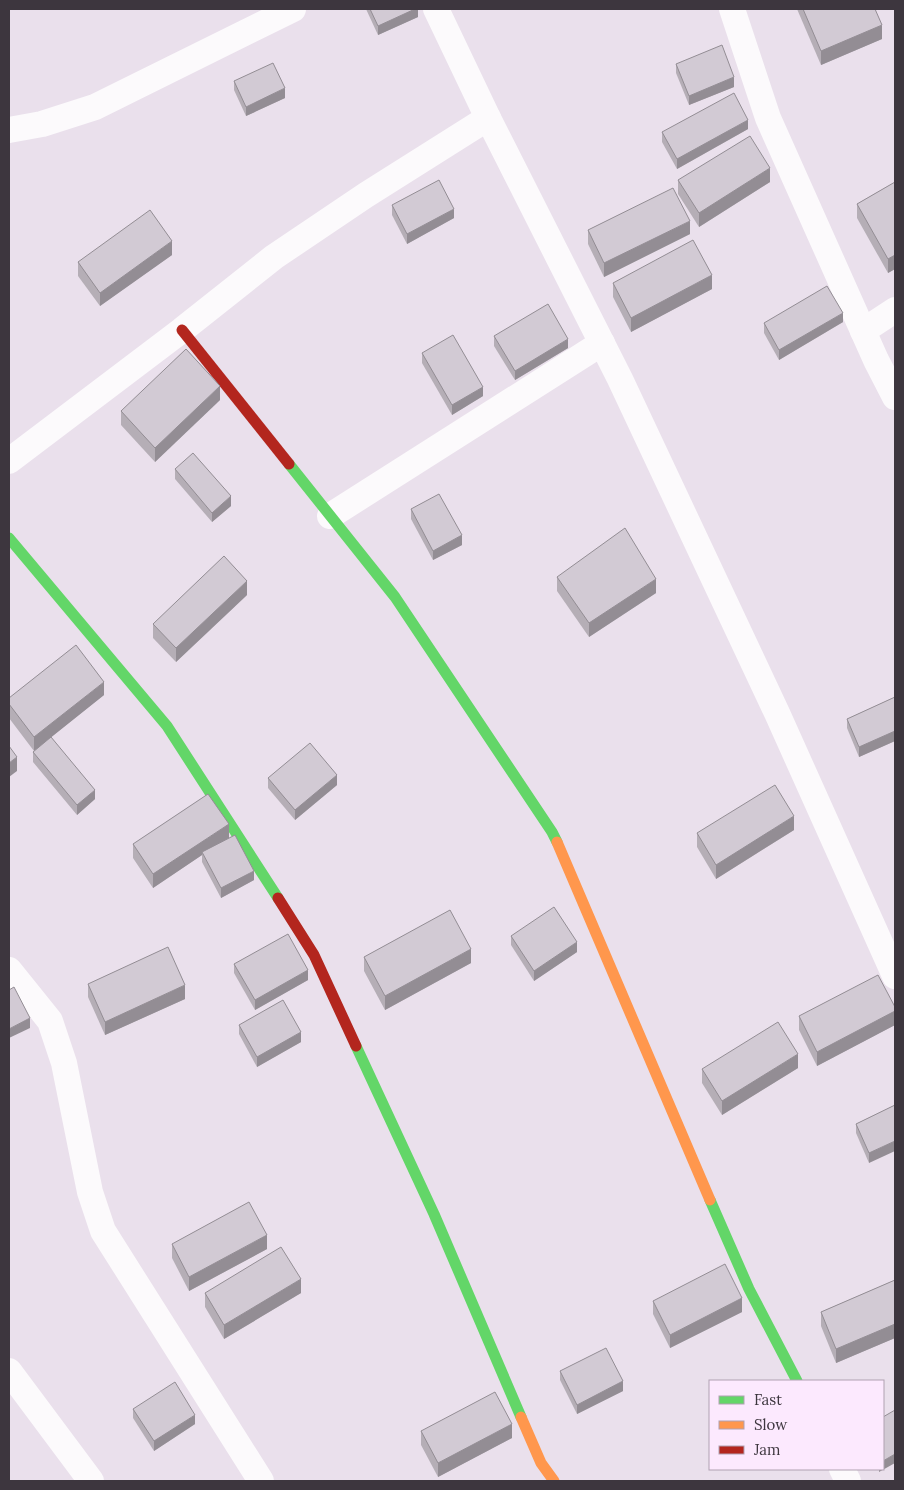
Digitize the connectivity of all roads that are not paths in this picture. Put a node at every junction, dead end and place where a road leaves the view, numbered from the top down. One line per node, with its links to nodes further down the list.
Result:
1 (436, 9): 4 (street)
2 (732, 9): 8 (street)
3 (277, 12): 5 (street)
4 (488, 118): 7 (street); 9 (street)
5 (9, 130)
6 (895, 310): 8 (street)
7 (182, 330): 11 (street); 12 (street)
8 (863, 331): 10 (street)
9 (602, 343): 12 (street); 15 (street)
10 (895, 397)
11 (9, 461)
12 (330, 516): 17 (street)
13 (9, 538): 20 (street)
14 (9, 970): 19 (street)
15 (895, 976)
16 (9, 1370): 18 (street)
17 (796, 1380)
18 (91, 1481)
19 (261, 1481)
20 (554, 1481)

